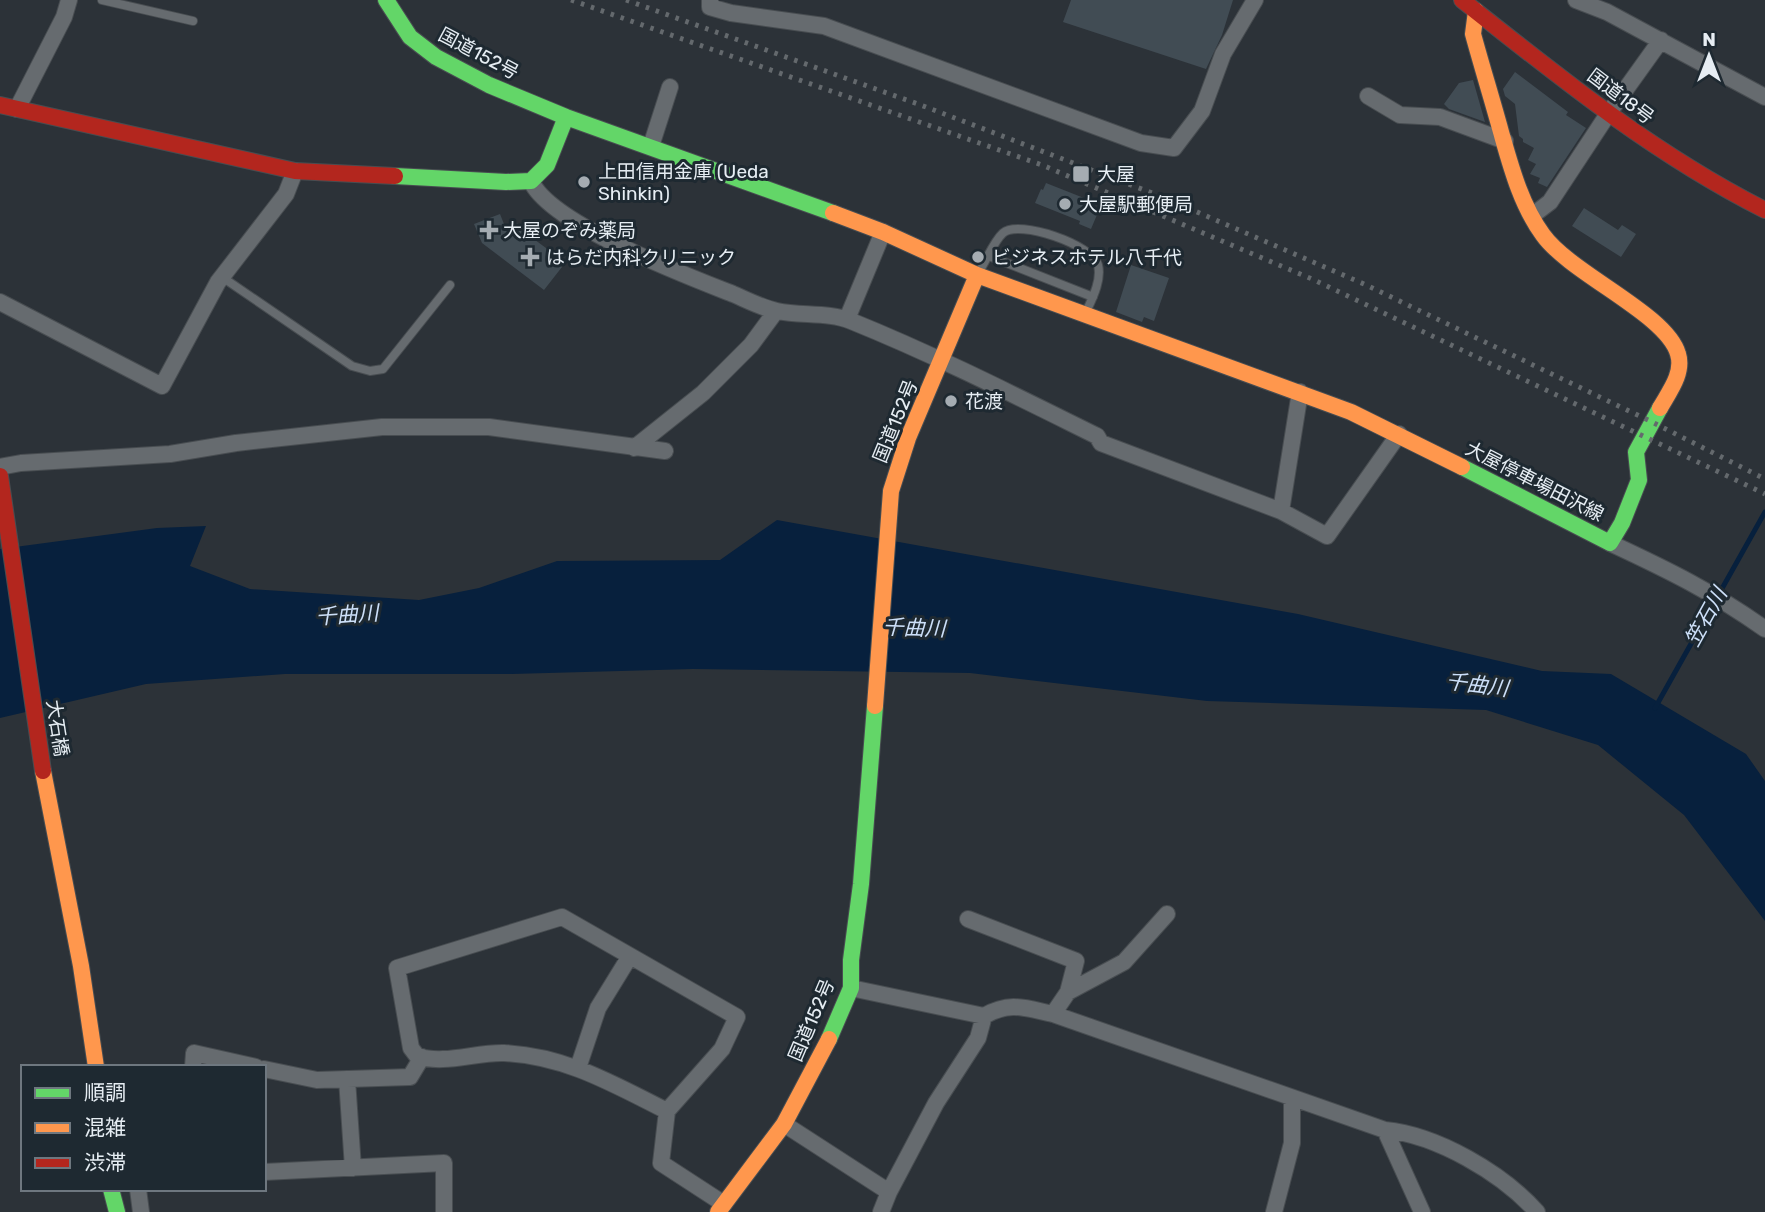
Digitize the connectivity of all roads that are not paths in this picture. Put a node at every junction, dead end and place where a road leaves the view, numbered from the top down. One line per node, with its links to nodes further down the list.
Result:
1 (69, 0): 16 (street)
2 (102, 0): 10 (lane)
3 (386, 0): 18 (main road, 国道152号)
4 (710, 0): 5 (street)
5 (1255, 0)
6 (1462, 0): 9 (main road, 国道18号)
7 (1576, 0): 8 (street)
8 (1602, 5): 11 (street)
9 (1476, 11): 17 (main road, 国道18号); 19 (main road, 大屋停車場田沢線)
10 (193, 21)
11 (1661, 40): 14 (street); 17 (street)
12 (670, 87): 20 (street)
13 (1368, 96): 19 (street)
14 (1765, 97)
15 (0, 105): 16 (main road)
16 (17, 109): 21 (main road)
17 (1608, 114): 23 (main road, 国道18号); 24 (street)
18 (566, 117): 20 (main road, 国道152号); 22 (main road)
19 (1505, 141): 24 (main road, 大屋停車場田沢線)
20 (651, 146): 25 (main road, 国道152号)
21 (295, 171): 22 (main road); 28 (street)
22 (531, 181): 32 (street)
23 (1765, 210)
24 (1533, 215): 43 (main road, 大屋停車場田沢線)
25 (883, 232): 27 (main road, 国道152号); 34 (street)
26 (989, 256): 27 (lane); 30 (lane); 30 (lane)
27 (977, 275): 33 (main road, 大屋停車場田沢線); 35 (main road, 国道152号)
28 (222, 277): 29 (lane); 31 (street)
29 (450, 285)
30 (1093, 297): 33 (lane)
31 (0, 302)
32 (776, 311): 34 (street); 38 (street)
33 (1085, 316): 36 (main road, 大屋停車場田沢線)
34 (847, 319): 35 (street)
35 (942, 360): 42 (street); 48 (main road, 国道152号)
36 (1300, 391): 37 (main road, 大屋停車場田沢線); 42 (street)
37 (1399, 434): 42 (street); 43 (main road, 大屋停車場田沢線)
38 (634, 448): 39 (street); 40 (street)
39 (665, 451)
40 (0, 467)
41 (0, 476): 53 (main road, 大石橋)
42 (1281, 511)
43 (1610, 543): 44 (street)
44 (1765, 629)
45 (1167, 914): 49 (street)
46 (968, 919): 49 (street)
47 (630, 956): 52 (street); 56 (street); 60 (street)
48 (851, 988): 51 (street); 61 (main road, 国道152号)
49 (1068, 992): 50 (street)
50 (1053, 1014): 51 (street); 59 (street)
51 (984, 1016): 67 (street)
52 (422, 1058): 56 (street); 58 (street)
53 (96, 1065)
54 (193, 1065): 55 (street)
55 (247, 1065)
56 (578, 1068): 60 (street)
57 (266, 1069): 58 (street)
58 (347, 1079): 63 (street)
59 (1292, 1098): 62 (street); 74 (street)
60 (667, 1111): 68 (street)
61 (785, 1124): 67 (street); 68 (main road, 国道152号)
62 (1385, 1130): 69 (street); 75 (street)
63 (353, 1168): 64 (street); 72 (street)
64 (266, 1172)
65 (112, 1191): 70 (main road)
66 (138, 1191): 71 (street)
67 (889, 1192): 73 (street)
68 (721, 1208)
69 (1528, 1210)
70 (117, 1212)
71 (141, 1212)
72 (444, 1212)
73 (881, 1212)
74 (1274, 1212)
75 (1422, 1212)

